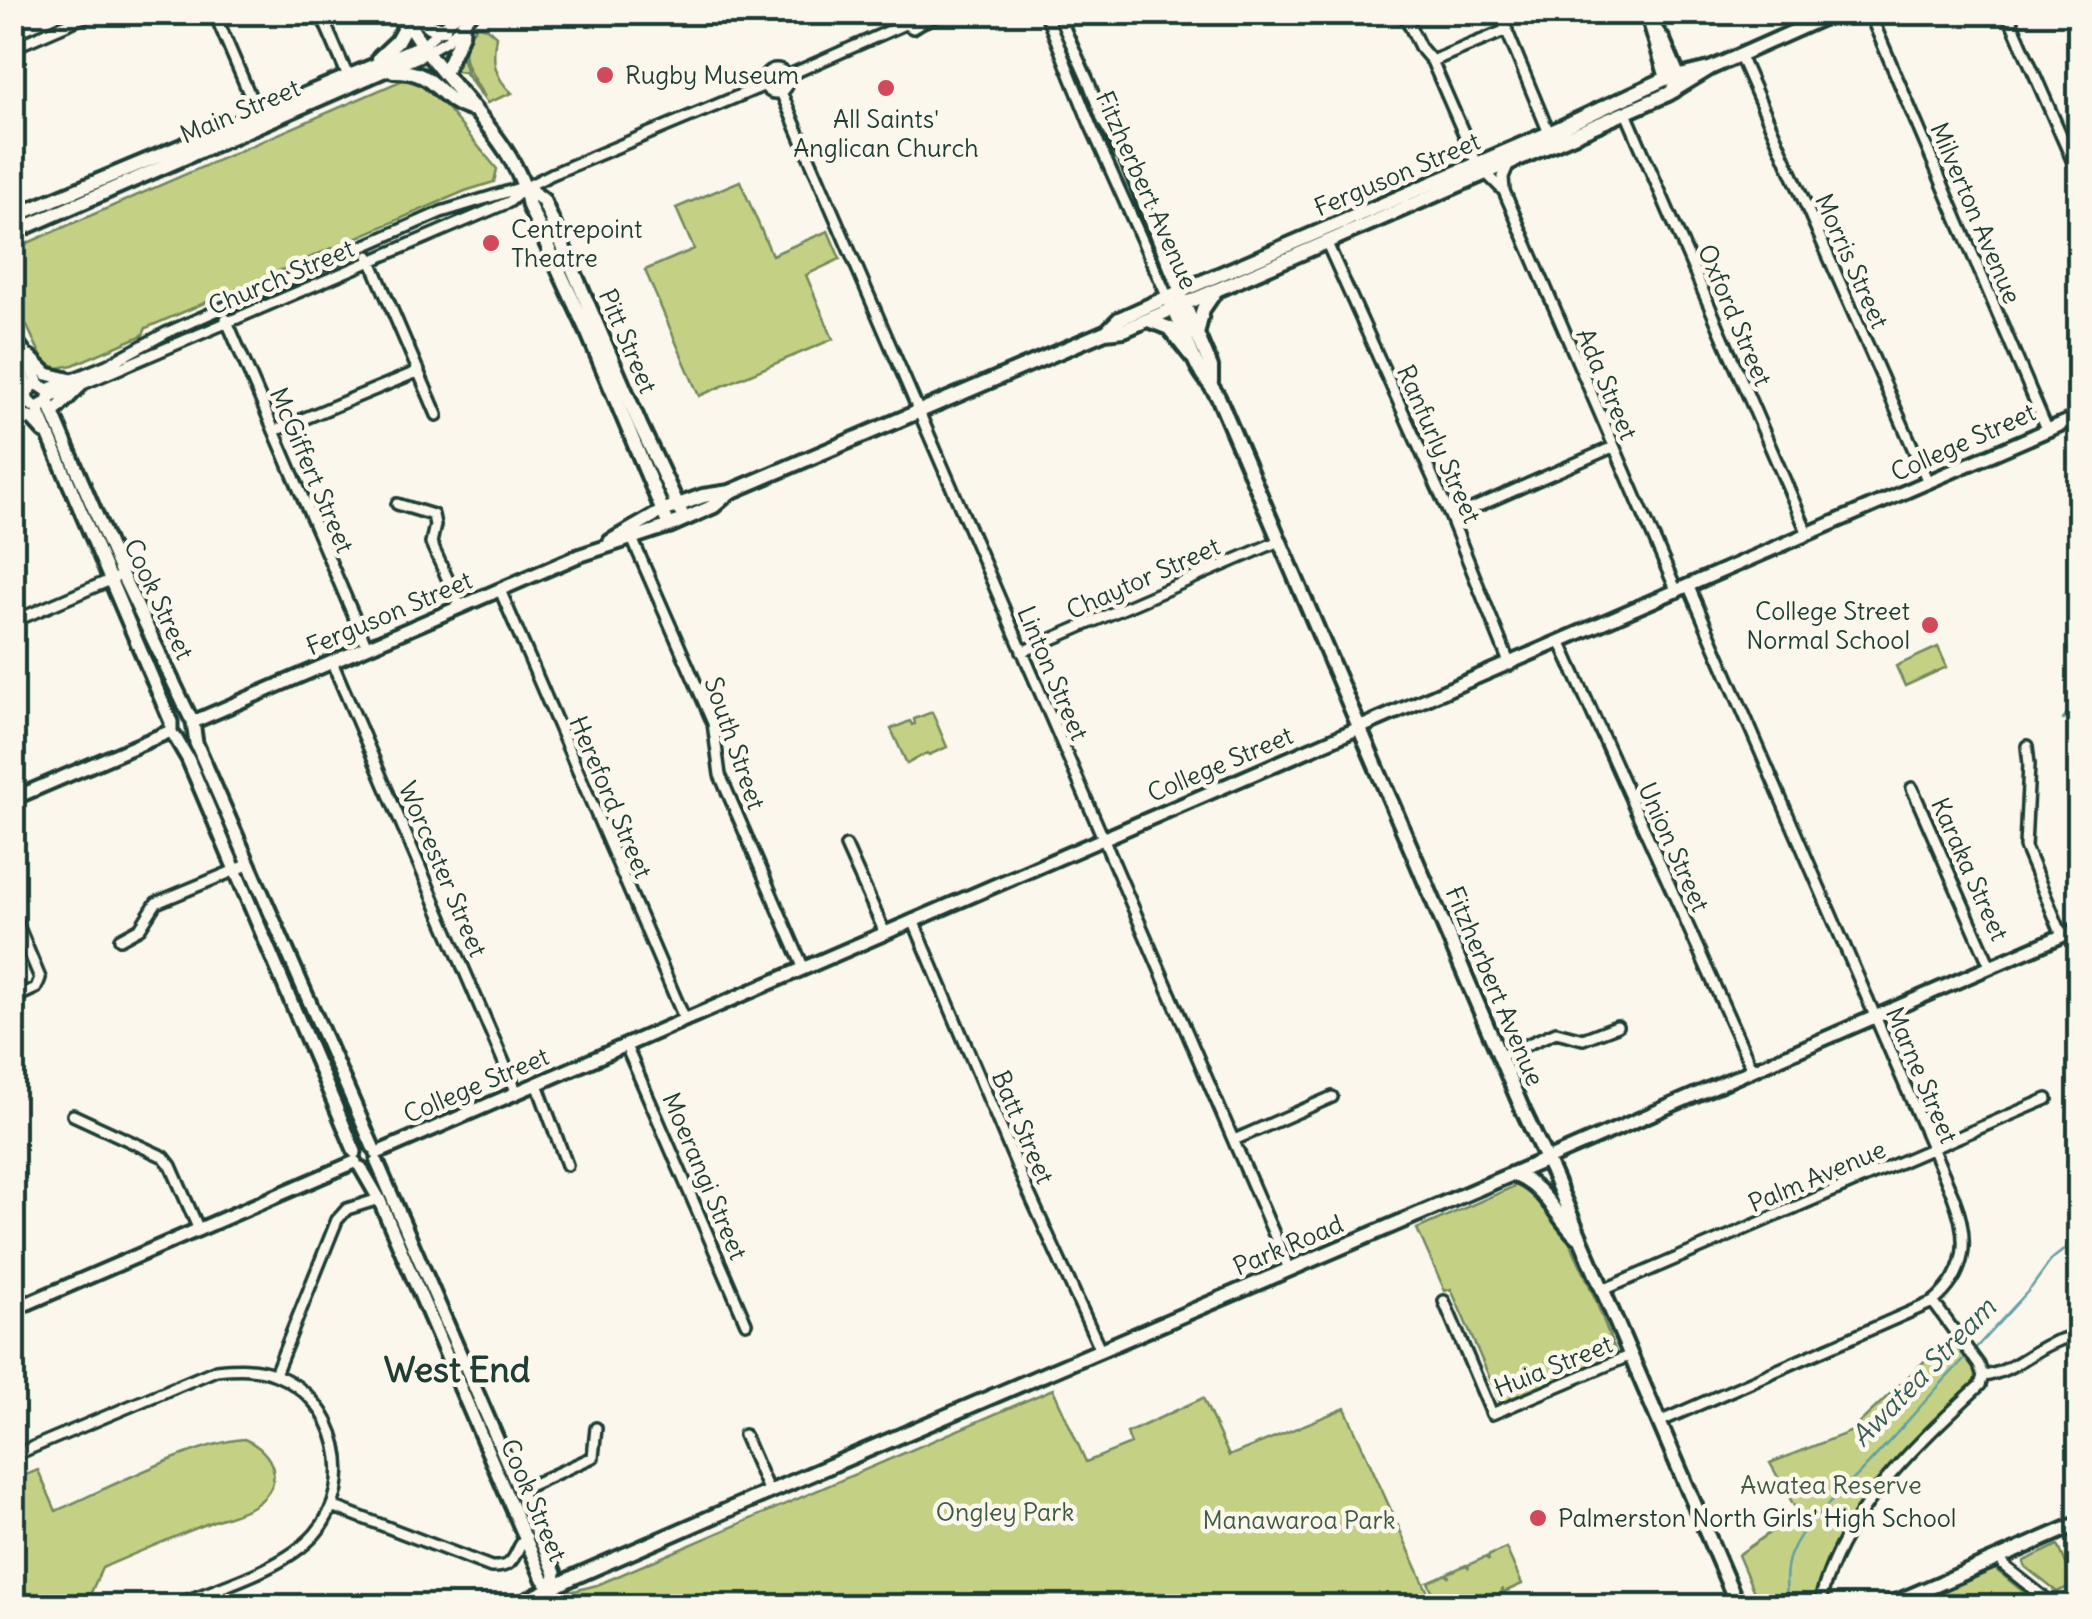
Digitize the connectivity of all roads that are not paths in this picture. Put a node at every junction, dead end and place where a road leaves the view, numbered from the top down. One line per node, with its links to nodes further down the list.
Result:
1 (94, 12): 21 (street)
2 (214, 12): 34 (street)
3 (320, 12): 28 (street)
4 (474, 12): 15 (street, Main Street)
5 (945, 12): 16 (street)
6 (1045, 12): 38 (street, Fitzherbert Avenue)
7 (1057, 12): 37 (street, Fitzherbert Avenue)
8 (1403, 12): 24 (street)
9 (1499, 12): 20 (street)
10 (1837, 12): 17 (street, Ferguson Street)
11 (1869, 12): 72 (street, Milverton Avenue)
12 (2007, 12): 41 (street)
13 (407, 16): 19 (main road); 22 (main road, Pitt Street); 25 (main road)
14 (904, 17): 16 (street); 29 (street, Church Street)
15 (462, 18): 19 (street, Main Street); 22 (street, Main Street); 27 (main road)
16 (921, 18)
17 (1809, 18): 23 (street, Ferguson Street)
18 (1650, 19): 30 (main road)
19 (444, 29): 22 (street, Main Street)
20 (1506, 30): 24 (street); 36 (street)
21 (12, 48)
22 (424, 49): 25 (main road, Main Street); 26 (main road, Main Street); 27 (main road, Pitt Street)
23 (1740, 56): 30 (street, Ferguson Street); 77 (street, Morris Street)
24 (1432, 61): 40 (street)
25 (370, 67): 28 (main road, Main Street)
26 (388, 71): 33 (main road); 45 (main road, Main Street)
27 (444, 73): 33 (main road, Pitt Street)
28 (347, 74): 34 (main road, Main Street)
29 (786, 76): 31 (street, Church Street); 32 (street)
30 (1674, 82): 35 (main road, Ferguson Street); 36 (main road, Ferguson Street)
31 (765, 85): 32 (street); 42 (street, Church Street)
32 (781, 92): 68 (street, Linton Street)
33 (473, 109): 42 (main road, Pitt Street)
34 (257, 112): 44 (main road, Main Street)
35 (1626, 113): 39 (main road, Ferguson Street); 87 (street, Oxford Street)
36 (1549, 133): 40 (main road, Ferguson Street)
37 (1117, 146): 38 (street); 52 (street, Fitzherbert Avenue)
38 (1102, 152): 52 (street, Fitzherbert Avenue)
39 (1510, 160): 40 (main road, Ferguson Street); 43 (street)
40 (1481, 168): 43 (street, Ada Street); 47 (main road, Ferguson Street); 52 (main road, Ferguson Street)
41 (2080, 178)
42 (526, 187): 49 (street, Church Street); 50 (street, Church Street); 56 (main road, Pitt Street)
43 (1504, 191): 75 (street, Ada Street)
44 (12, 216)
45 (27, 228): 46 (main road, Main Street); 48 (main road)
46 (12, 233)
47 (1326, 241): 51 (main road, Ferguson Street); 83 (street, Ranfurly Street)
48 (12, 242)
49 (365, 247): 50 (street); 53 (street, Church Street)
50 (370, 260): 55 (street, Church Street); 63 (street)
51 (1217, 288): 52 (main road, Ferguson Street); 58 (main road)
52 (1176, 300): 54 (main road, Ferguson Street); 57 (main road, Ferguson Street); 58 (main road, Fitzherbert Avenue); 61 (main road, Fitzherbert Avenue)
53 (222, 309): 55 (street, McGiffert Street); 65 (street, Church Street)
54 (1147, 320): 57 (main road, Ferguson Street); 61 (main road)
55 (227, 322): 65 (street, Church Street); 73 (street, McGiffert Street)
56 (593, 330): 81 (main road, Pitt Street); 82 (main road, Pitt Street)
57 (1105, 332): 68 (main road, Ferguson Street)
58 (1197, 334): 64 (main road, Fitzherbert Avenue)
59 (14, 338): 60 (street, Cook Street); 62 (street, Cook Street)
60 (26, 355): 65 (street); 67 (street, Cook Street)
61 (1194, 359): 64 (main road, Fitzherbert Avenue)
62 (19, 367): 66 (street); 67 (street, Cook Street)
63 (419, 371): 70 (street); 73 (street)
64 (1211, 382): 88 (main road, Fitzherbert Avenue)
65 (75, 384): 67 (street); 67 (street, Church Street)
66 (12, 394)
67 (40, 399): 69 (street, Church Street); 74 (street, Cook Street); 76 (street, Cook Street)
68 (918, 411): 78 (main road, Ferguson Street); 97 (street, Linton Street)
69 (14, 412): 74 (street)
70 (438, 414)
71 (2080, 416): 72 (street, College Street)
72 (2047, 430): 77 (street, College Street)
73 (274, 431): 96 (street, McGiffert Street)
74 (50, 439): 76 (street, Cook Street)
75 (1612, 446): 83 (street); 91 (street, Ada Street)
76 (65, 458): 79 (street, Cook Street)
77 (1928, 482): 87 (street, College Street)
78 (730, 492): 81 (main road, Ferguson Street); 84 (main road, Ferguson Street)
79 (83, 501): 89 (street, Cook Street); 90 (street, Cook Street)
80 (398, 504): 93 (street)
81 (678, 504): 82 (main road, Ferguson Street); 84 (main road, Pitt Street)
82 (662, 511): 85 (main road, Pitt Street); 86 (street, Ferguson Street)
83 (1451, 518): 99 (street, Ranfurly Street)
84 (684, 519): 85 (main road, Ferguson Street)
85 (668, 526): 86 (street, Ferguson Street)
86 (630, 534): 92 (street, Ferguson Street); 117 (street, South Street)
87 (1808, 534): 91 (street, College Street)
88 (1279, 541): 97 (street, Chaytor Street); 101 (main road, Fitzherbert Avenue)
89 (122, 575): 90 (street); 100 (street, Cook Street)
90 (109, 580): 94 (street); 102 (street, Cook Street)
91 (1683, 589): 95 (street, College Street); 119 (street, Marne Street)
92 (500, 590): 93 (street, Ferguson Street); 120 (street, Hereford Street)
93 (460, 606): 96 (street, Ferguson Street)
94 (12, 622)
95 (1560, 641): 99 (street, College Street); 124 (street, Union Street)
96 (367, 646): 98 (street, Ferguson Street)
97 (1022, 652): 106 (street, Linton Street)
98 (332, 662): 100 (street, Ferguson Street); 126 (street, Worcester Street)
99 (1510, 664): 101 (street, College Street)
100 (192, 724): 102 (street); 102 (street); 108 (street, Cook Street)
101 (1360, 728): 106 (street, College Street); 123 (main road, Fitzherbert Avenue)
102 (172, 730): 105 (street); 109 (street, Cook Street)
103 (2027, 746): 114 (street)
104 (1912, 788): 116 (street, Karaka Street)
105 (12, 799)
106 (1103, 839): 111 (street, College Street); 130 (street, Linton Street)
107 (846, 846): 113 (street)
108 (250, 864): 109 (street); 132 (street, Cook Street)
109 (233, 871): 115 (street); 134 (street, Cook Street)
110 (12, 911): 118 (street)
111 (914, 920): 113 (street, College Street); 148 (street, Batt Street)
112 (2080, 928): 114 (street, Park Road)
113 (885, 933): 117 (street, College Street)
114 (2062, 935): 116 (street, Park Road)
115 (120, 939)
116 (1990, 966): 119 (street, Park Road)
117 (804, 969): 120 (street, College Street)
118 (12, 999)
119 (1875, 1016): 124 (street, Park Road); 131 (street, Marne Street)
120 (685, 1020): 122 (street, College Street)
121 (1616, 1026): 123 (street)
122 (626, 1046): 125 (street, College Street); 146 (street, Moerangi Street)
123 (1501, 1056): 133 (main road, Fitzherbert Avenue)
124 (1752, 1069): 133 (street, Park Road)
125 (537, 1084): 126 (street, College Street); 135 (street)
126 (517, 1093): 132 (street, College Street)
127 (1332, 1097): 130 (street)
128 (2047, 1100): 131 (street, Palm Avenue)
129 (73, 1116): 138 (street)
130 (1234, 1140): 140 (street, Linton Street)
131 (1932, 1148): 141 (street, Palm Avenue); 144 (street, Marne Street)
132 (376, 1154): 134 (street); 134 (street); 137 (street, Cook Street)
133 (1545, 1160): 136 (main road, Park Road); 139 (main road, Fitzherbert Avenue)
134 (357, 1161): 137 (street, Cook Street); 138 (street)
135 (567, 1165)
136 (1512, 1174): 139 (main road); 140 (main road, Park Road)
137 (386, 1205): 150 (street, Cook Street); 151 (street)
138 (199, 1230): 145 (street)
139 (1583, 1243): 141 (main road, Fitzherbert Avenue)
140 (1289, 1270): 148 (main road, Park Road)
141 (1603, 1290): 149 (main road, Fitzherbert Avenue)
142 (12, 1292): 145 (street)
143 (1444, 1301): 149 (street, Huia Street)
144 (1934, 1302): 152 (street); 153 (street)
145 (16, 1309)
146 (746, 1322)
147 (2066, 1338): 152 (street)
148 (1100, 1349): 158 (main road, Park Road)
149 (1631, 1356): 153 (main road, Fitzherbert Avenue)
150 (460, 1373): 157 (street, Cook Street); 161 (street, Cook Street)
151 (276, 1374): 156 (street); 159 (street)
152 (1983, 1376): 168 (street)
153 (1660, 1422): 167 (main road, Fitzherbert Avenue)
154 (596, 1428): 157 (street)
155 (744, 1435): 158 (street)
156 (12, 1456)
157 (518, 1491): 161 (street, Cook Street)
158 (769, 1492): 163 (main road, Park Road)
159 (332, 1506): 161 (street); 164 (street)
160 (2080, 1523): 162 (main road)
161 (531, 1534): 163 (street, Cook Street)
162 (2001, 1558): 169 (main road); 170 (street)
163 (553, 1588): 165 (main road, Park Road); 166 (street)
164 (173, 1606)
165 (516, 1606)
166 (562, 1606)
167 (1738, 1606)
168 (1819, 1606)
169 (1887, 1606)
170 (2054, 1606)

